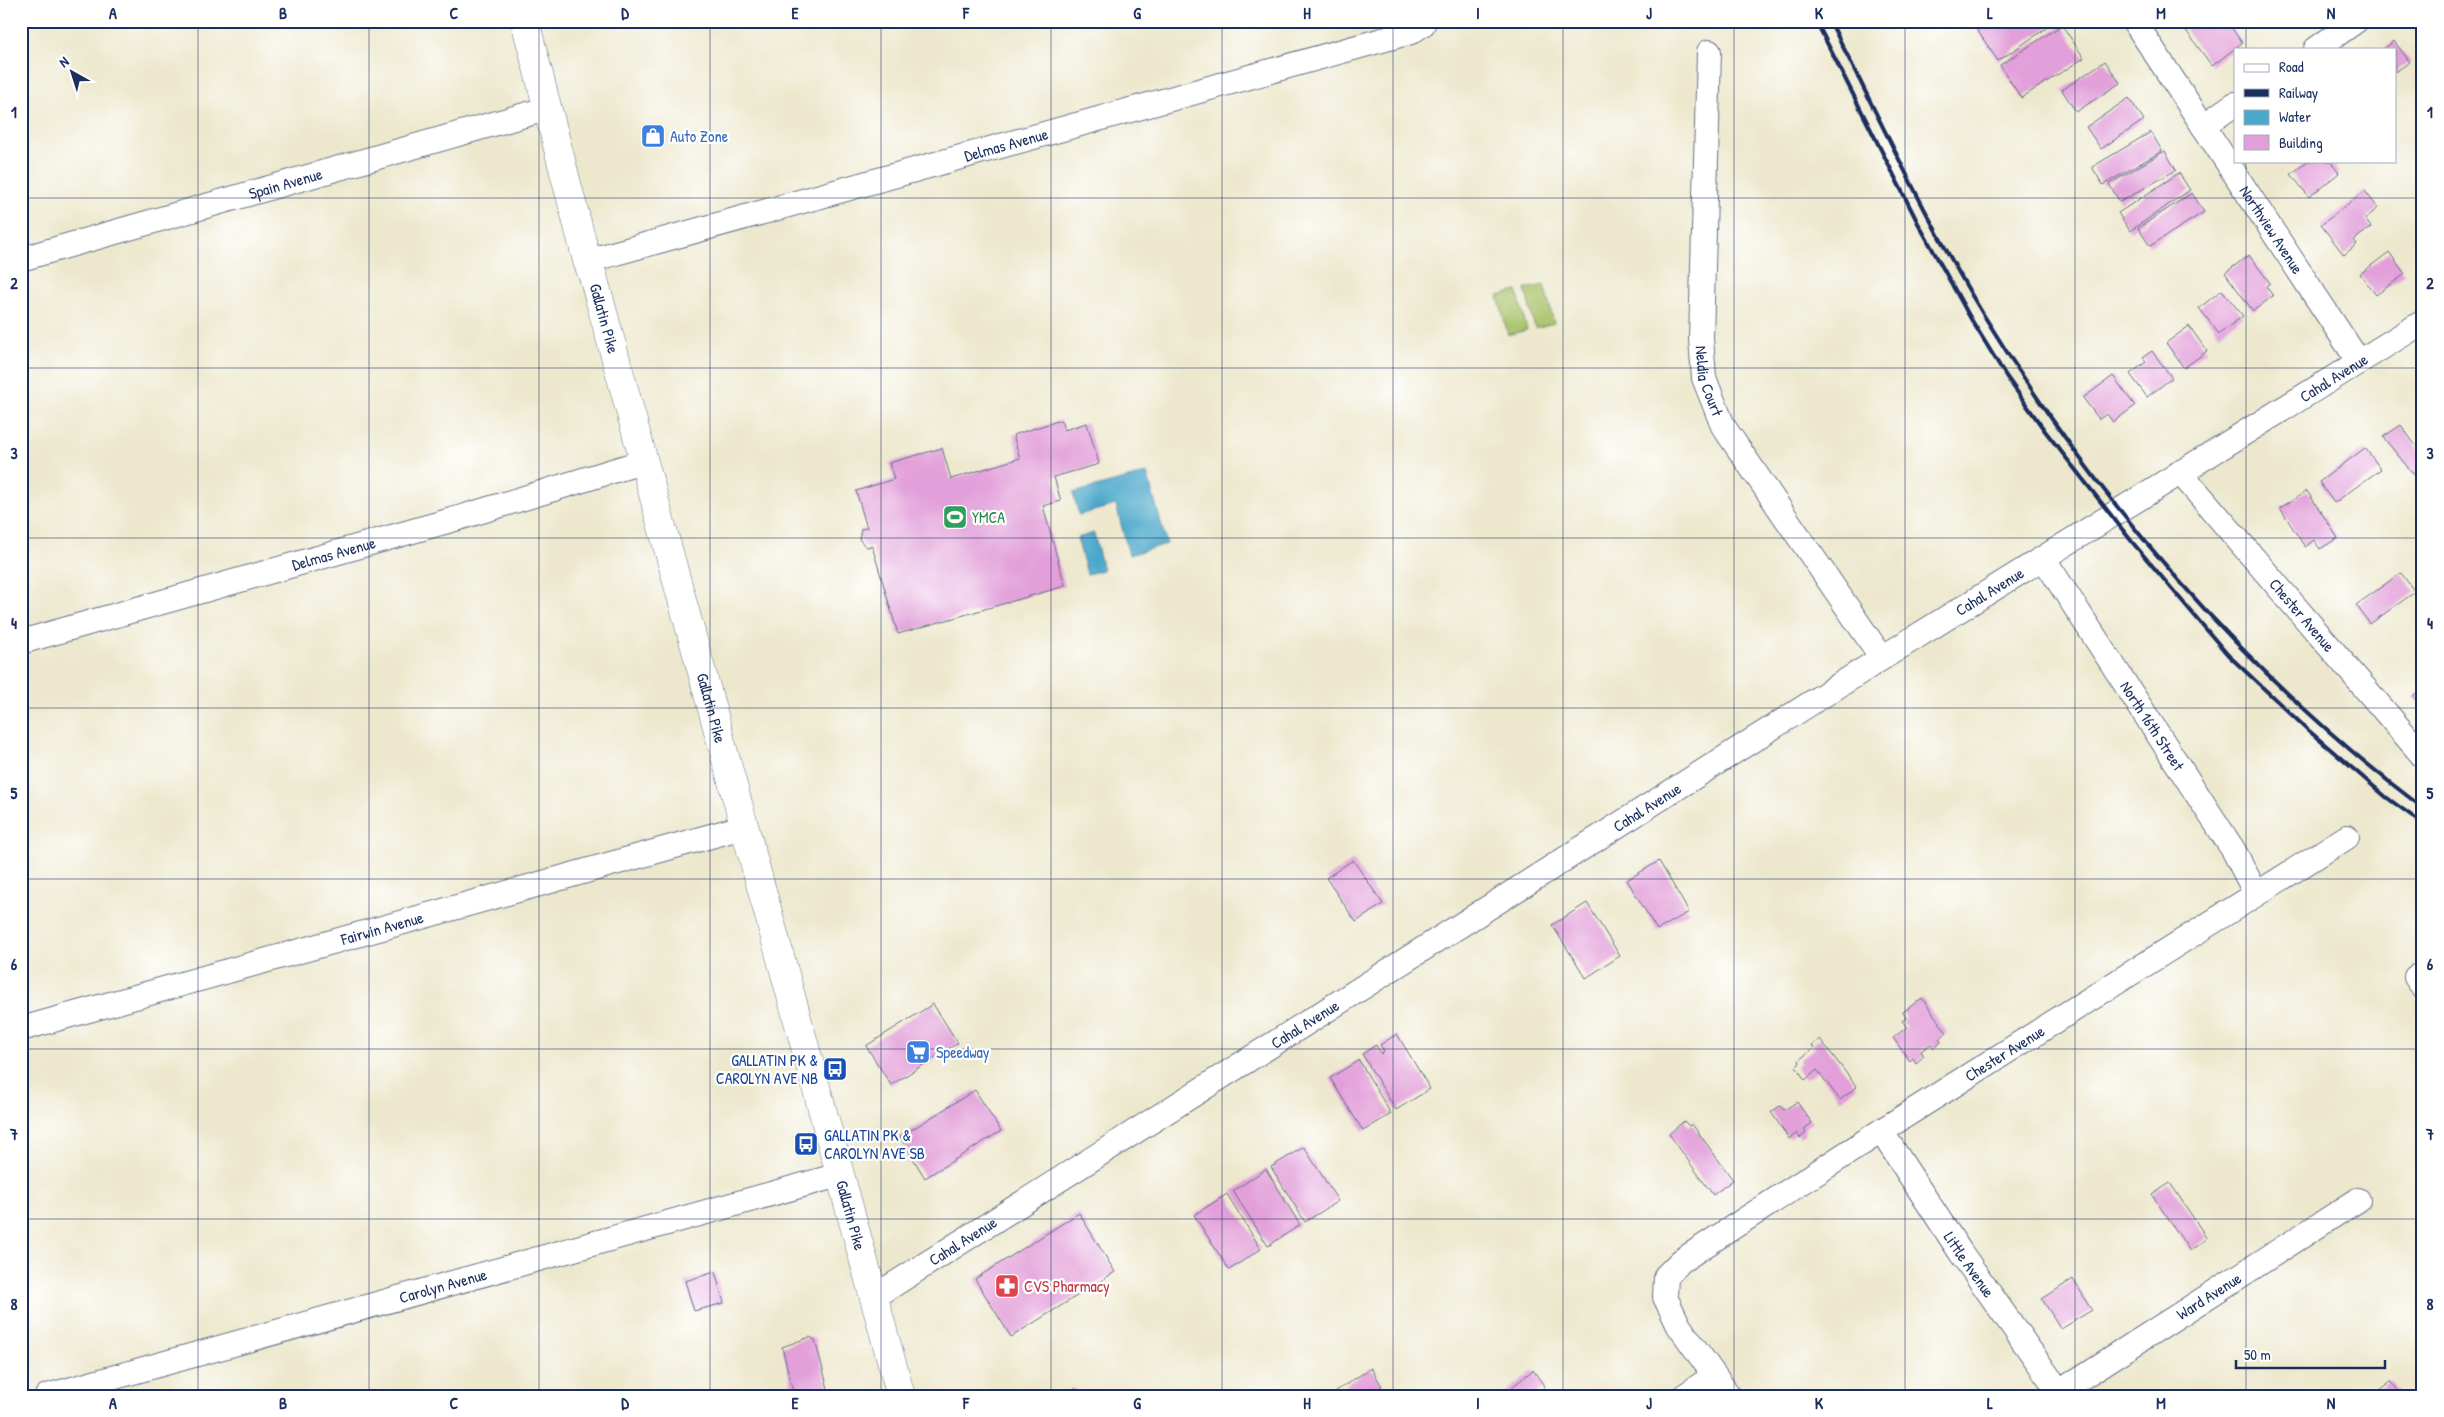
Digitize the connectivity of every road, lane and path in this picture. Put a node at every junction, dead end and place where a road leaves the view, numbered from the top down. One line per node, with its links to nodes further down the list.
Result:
1 (525, 21): 8 (main road, Gallatin Pike)
2 (2134, 21): 9 (street, Northview Avenue)
3 (2356, 21): 5 (street)
4 (1423, 23): 11 (street, Delmas Avenue)
5 (2317, 48)
6 (1709, 52): 18 (street, Neldia Court)
7 (2234, 105): 9 (street)
8 (549, 108): 10 (street, Spain Avenue); 11 (main road, Gallatin Pike)
9 (2203, 126): 13 (street, Northview Avenue)
10 (21, 259)
11 (587, 261): 14 (main road, Gallatin Pike)
12 (2423, 322): 13 (street, Cahal Avenue)
13 (2359, 362): 15 (street, Cahal Avenue)
14 (646, 461): 17 (street, Delmas Avenue); 20 (main road, Gallatin Pike)
15 (2180, 472): 16 (street, Cahal Avenue); 19 (street, Chester Avenue)
16 (2044, 559): 18 (street, Cahal Avenue); 22 (street, North 16th Street)
17 (21, 642)
18 (1882, 658): 27 (street, Cahal Avenue)
19 (2423, 756)
20 (743, 827): 23 (street, Fairwin Avenue); 25 (main road, Gallatin Pike)
21 (2347, 837): 22 (street, Chester Avenue)
22 (2256, 894): 24 (street, Chester Avenue)
23 (21, 1029)
24 (1881, 1131): 28 (street, Chester Avenue); 29 (street, Little Avenue)
25 (839, 1175): 27 (main road, Gallatin Pike); 30 (street, Carolyn Avenue)
26 (2358, 1200): 29 (street, Ward Avenue)
27 (874, 1297): 31 (main road, Gallatin Pike)
28 (1714, 1376): 32 (street); 33 (street)
29 (2061, 1394)
30 (47, 1396)
31 (901, 1396)
32 (1684, 1396)
33 (1729, 1396)

